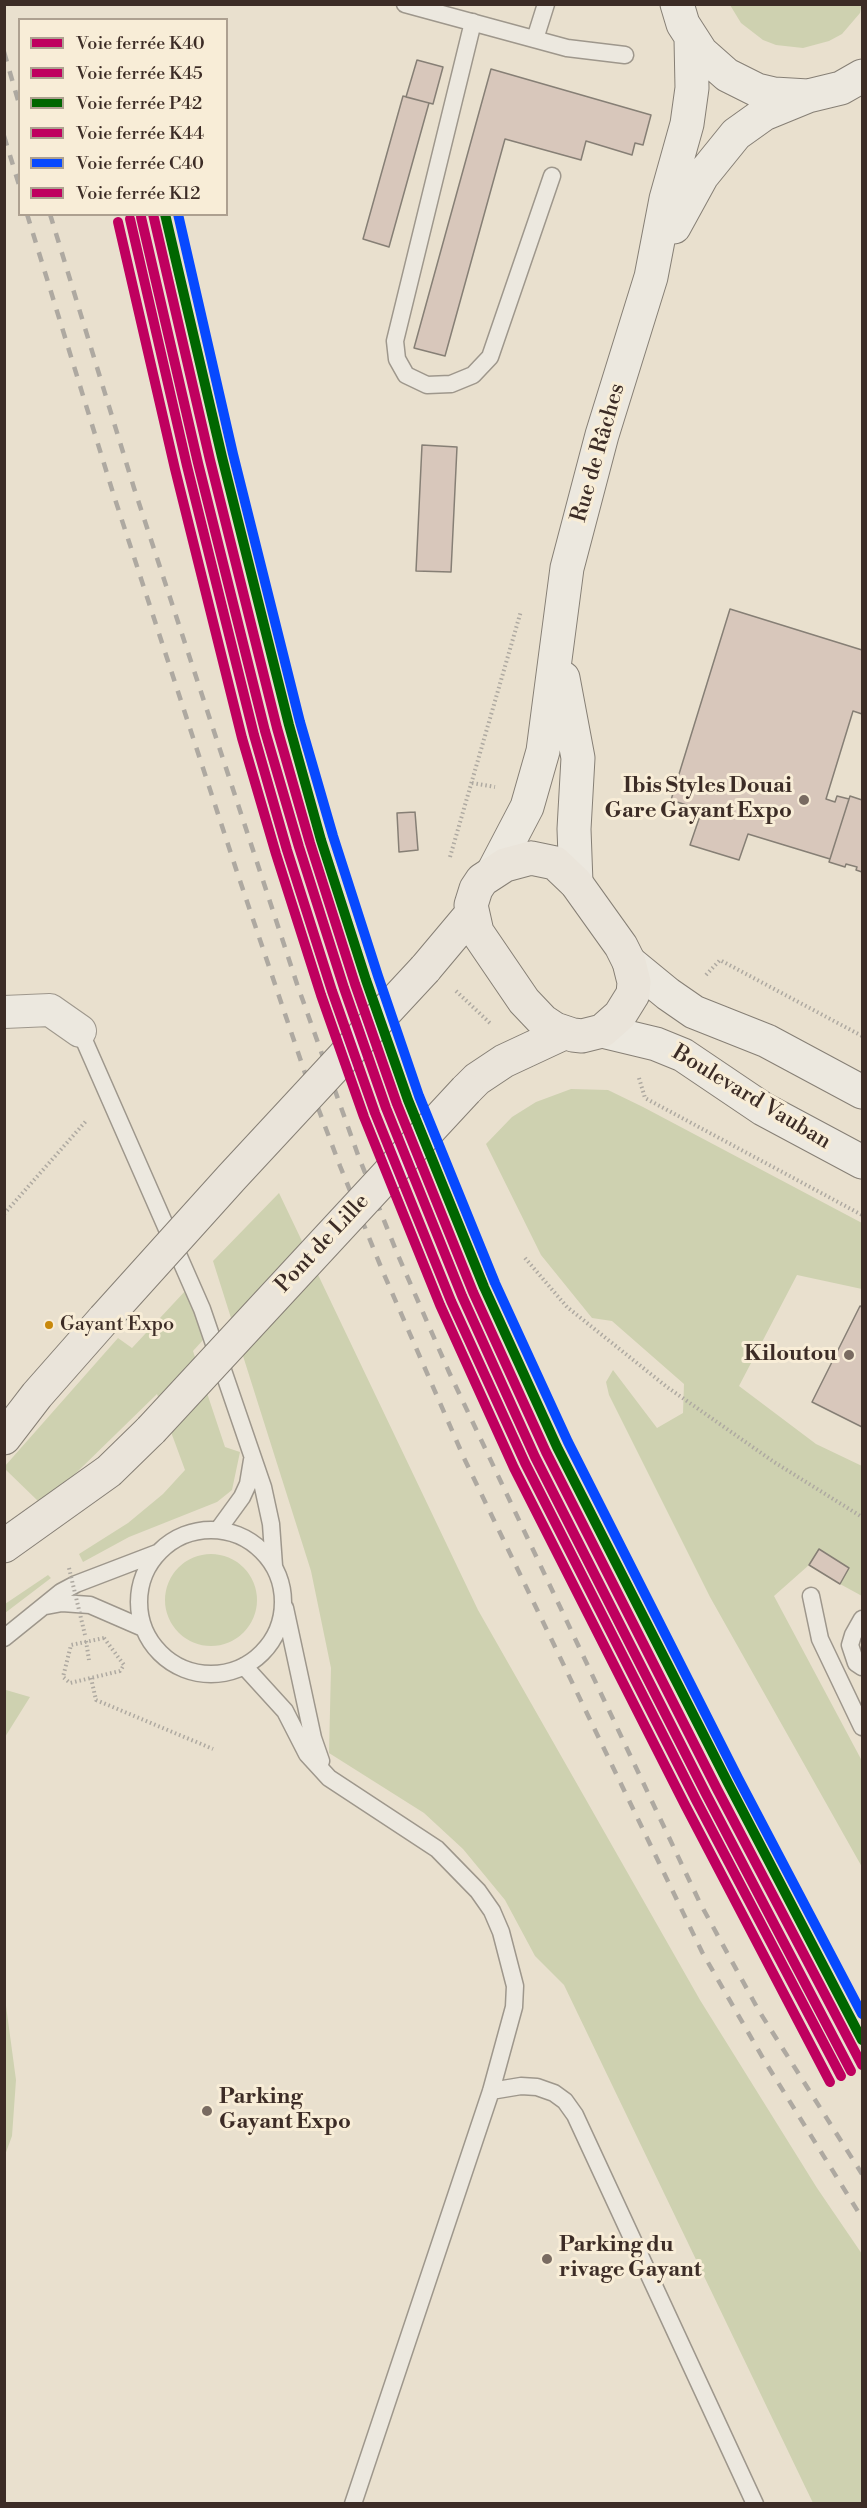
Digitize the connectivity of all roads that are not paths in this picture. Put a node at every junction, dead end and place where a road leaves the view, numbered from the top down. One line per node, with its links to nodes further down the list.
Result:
1 (405, 4): 4 (lane)
2 (546, 4): 6 (lane)
3 (677, 4): 7 (main road)
4 (446, 10): 5 (lane)
5 (473, 22): 6 (lane); 11 (lane)
6 (535, 39): 8 (lane)
7 (691, 39): 10 (main road); 12 (main road, Rue de Râches)
8 (624, 55)
9 (862, 76): 10 (main road)
10 (808, 96): 12 (main road, Rue de Râches)
11 (552, 176)
12 (651, 277): 13 (main road, Rue de Râches)
13 (558, 632): 14 (main road, Rue de Râches); 15 (main road, Rue de Râches)
14 (493, 872): 15 (main road); 16 (main road)
15 (576, 883): 17 (main road)
16 (472, 913): 21 (main road); 24 (main road, bridge)
17 (629, 962): 19 (main road); 22 (main road, Boulevard Vauban)
18 (4, 1012): 20 (street)
19 (602, 1031): 21 (main road); 23 (main road, Boulevard Vauban)
20 (80, 1032): 25 (lane)
21 (564, 1033): 27 (main road, Pont de Lille, bridge)
22 (862, 1092)
23 (862, 1162)
24 (4, 1438)
25 (252, 1459): 26 (lane); 29 (lane)
26 (218, 1530): 28 (lane); 29 (lane)
27 (4, 1546)
28 (157, 1553): 32 (lane); 34 (lane)
29 (274, 1566): 31 (lane)
30 (811, 1596): 38 (lane)
31 (283, 1598): 36 (lane); 39 (lane)
32 (42, 1607): 34 (lane); 35 (lane)
33 (862, 1619): 37 (lane)
34 (143, 1628): 36 (lane)
35 (4, 1638)
36 (244, 1666): 39 (lane)
37 (862, 1667)
38 (862, 1727)
39 (329, 1778): 40 (lane)
40 (491, 2091): 41 (lane); 42 (lane)
41 (353, 2504)
42 (755, 2504)

